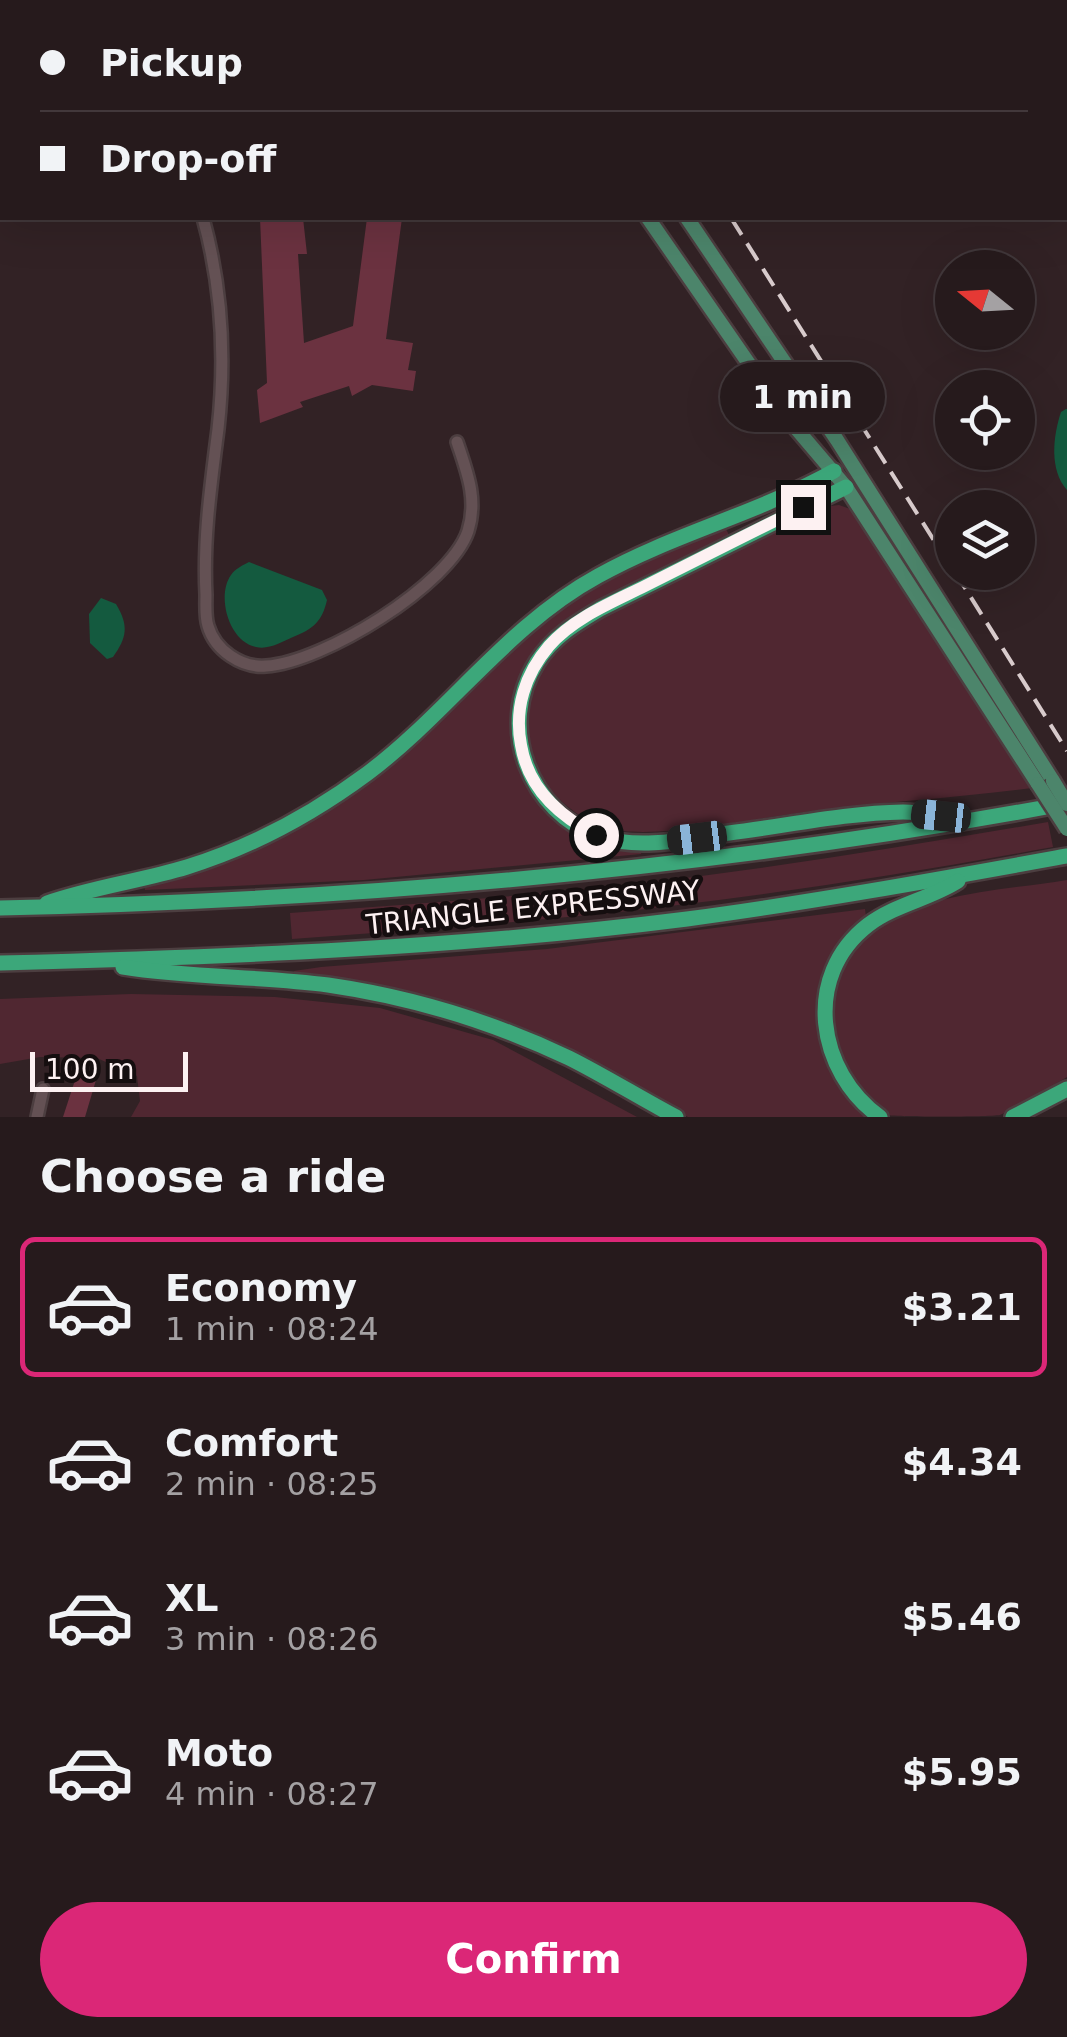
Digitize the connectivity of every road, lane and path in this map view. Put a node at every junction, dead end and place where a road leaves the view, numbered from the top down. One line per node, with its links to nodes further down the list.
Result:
1 (202, 220): 4 (street)
2 (649, 220): 6 (main road)
3 (687, 220): 5 (main road)
4 (457, 442)
5 (851, 462): 6 (main road); 7 (main road)
6 (834, 470): 8 (main road); 16 (highway)
7 (861, 478): 8 (main road); 9 (main road)
8 (846, 487): 9 (main road); 11 (highway)
9 (1045, 782): 10 (main road, bridge); 12 (main road, bridge)
10 (1067, 803): 11 (highway, TRIANGLE EXPRESSWAY)
11 (978, 820): 16 (highway, TRIANGLE EXPRESSWAY)
12 (1067, 830)
13 (1067, 856): 14 (highway, TRIANGLE EXPRESSWAY)
14 (968, 874): 17 (highway, TRIANGLE EXPRESSWAY); 23 (highway)
15 (0, 908): 16 (highway, TRIANGLE EXPRESSWAY)
16 (35, 908)
17 (85, 960): 18 (highway, TRIANGLE EXPRESSWAY); 22 (highway)
18 (0, 963)
19 (1067, 1089): 24 (highway)
20 (42, 1090): 21 (street)
21 (37, 1117)
22 (676, 1117)
23 (880, 1117)
24 (1013, 1117)

